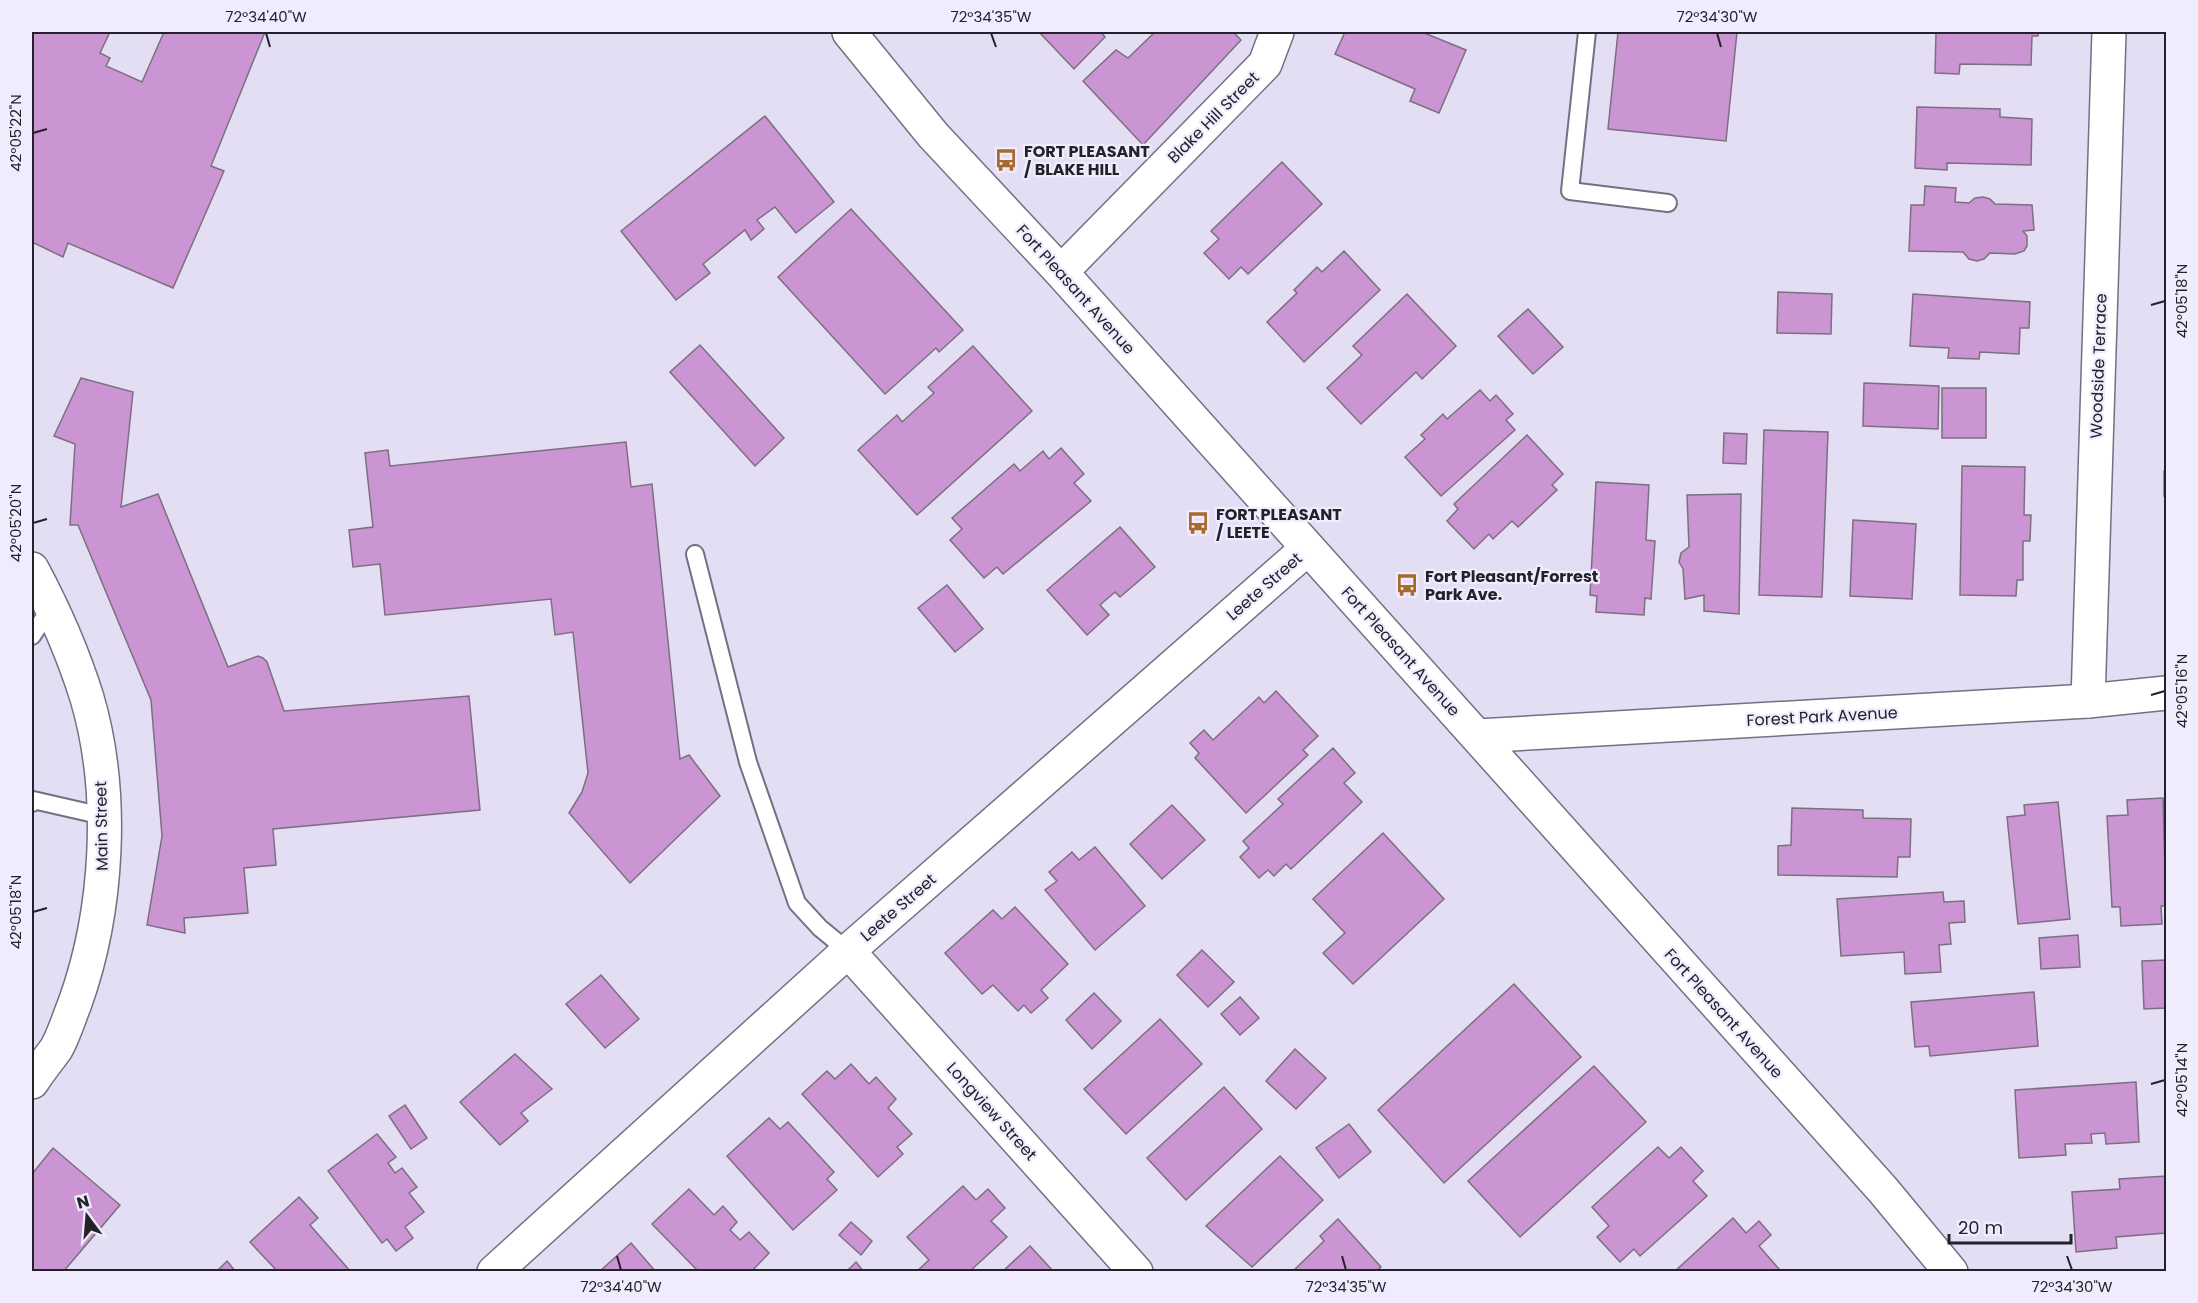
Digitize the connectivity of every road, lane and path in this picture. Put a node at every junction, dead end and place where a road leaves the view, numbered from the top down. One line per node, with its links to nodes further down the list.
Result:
1 (849, 32): 6 (street, Fort Pleasant Avenue)
2 (1277, 32): 6 (street, Blake Hill Street)
3 (1587, 32): 5 (lane)
4 (2109, 32): 13 (street, Woodside Terrace)
5 (1668, 203)
6 (1061, 272): 7 (street, Fort Pleasant Avenue)
7 (1308, 548): 14 (street, Fort Pleasant Avenue); 17 (street, Leete Street)
8 (695, 554): 17 (lane)
9 (32, 569): 10 (street, Main Street)
10 (51, 607): 11 (lane); 16 (street, Main Street)
11 (32, 636)
12 (2166, 693): 13 (street, Forest Park Avenue)
13 (2088, 701): 14 (street, Forest Park Avenue)
14 (1477, 736): 21 (street, Fort Pleasant Avenue)
15 (32, 803): 16 (lane)
16 (103, 816): 18 (street, Main Street)
17 (848, 951): 19 (street, Leete Street); 20 (street, Longview Street)
18 (32, 1082)
19 (494, 1272)
20 (1136, 1272)
21 (1951, 1272)

